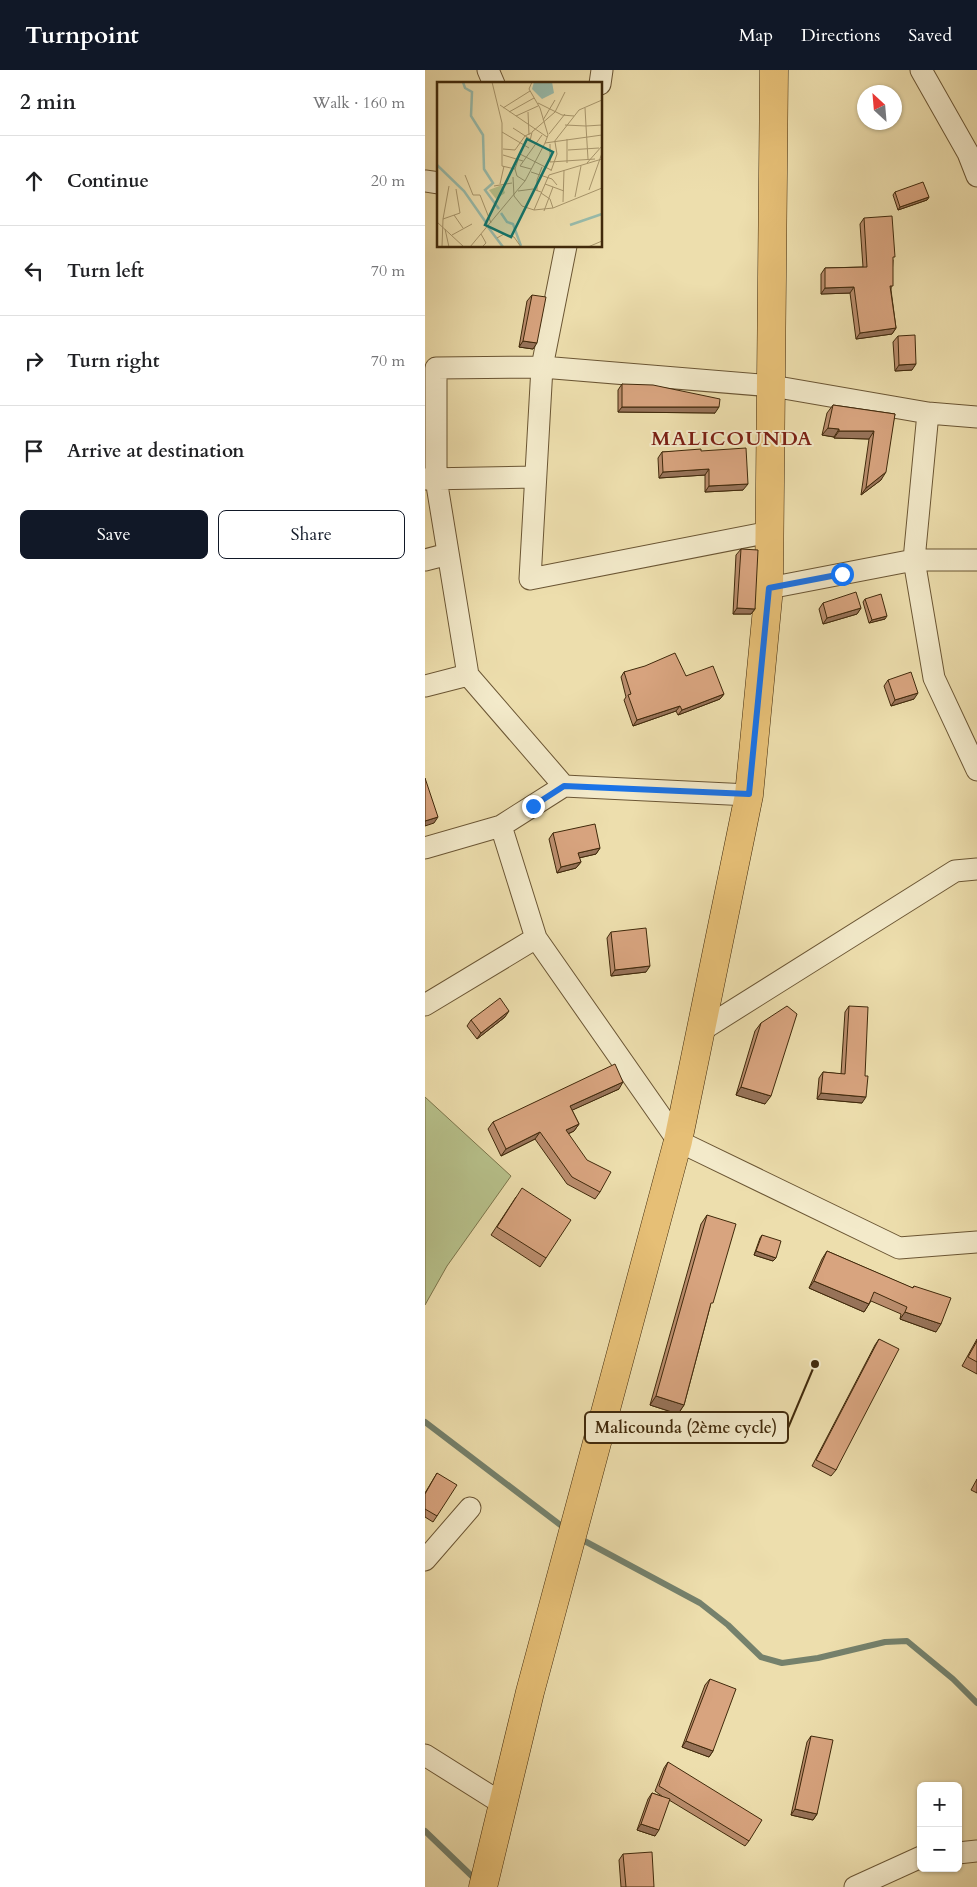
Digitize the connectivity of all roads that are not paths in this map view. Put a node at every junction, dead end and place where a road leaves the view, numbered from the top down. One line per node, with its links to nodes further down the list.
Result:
1 (774, 70): 6 (main road)
2 (921, 70): 3 (street)
3 (977, 176)
4 (566, 248): 5 (street)
5 (542, 367): 6 (street); 9 (street); 10 (street)
6 (772, 386): 7 (street); 11 (main road)
7 (928, 414): 8 (street); 14 (street)
8 (977, 417)
9 (535, 477): 10 (street); 11 (street)
10 (430, 479): 12 (street)
11 (770, 532): 16 (main road)
12 (448, 554): 13 (street); 17 (street)
13 (425, 560)
14 (914, 560): 15 (street); 16 (street); 19 (street)
15 (977, 560)
16 (769, 588): 21 (main road)
17 (468, 674): 18 (street); 20 (street)
18 (425, 686)
19 (977, 770)
20 (564, 786): 21 (street); 22 (street)
21 (749, 794): 27 (main road)
22 (501, 826): 23 (street); 25 (street)
23 (425, 848)
24 (977, 869): 27 (street)
25 (536, 938): 26 (street); 28 (street)
26 (425, 1005)
27 (702, 1030): 28 (main road)
28 (678, 1141): 29 (street); 33 (main road)
29 (977, 1242)
30 (470, 1508): 31 (street)
31 (425, 1560)
32 (425, 1755): 33 (street)
33 (503, 1804): 37 (main road)
34 (977, 1851): 35 (street)
35 (962, 1853)
36 (917, 1859): 38 (street)
37 (483, 1887)
38 (855, 1887)

